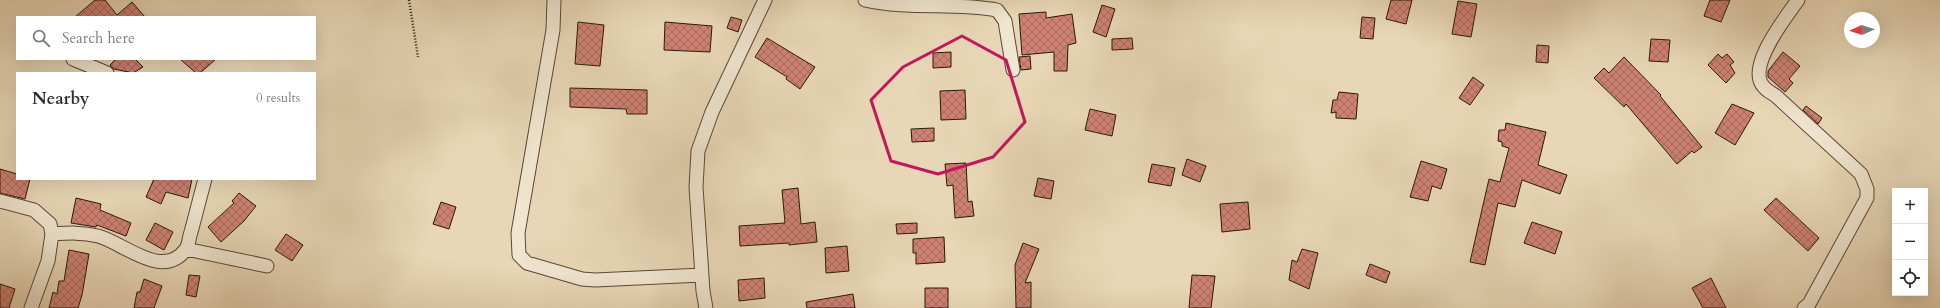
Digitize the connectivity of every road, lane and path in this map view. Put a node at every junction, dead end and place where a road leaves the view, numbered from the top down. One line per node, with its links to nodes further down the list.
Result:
1 (409, 0): 6 (path)
2 (554, 0): 15 (street)
3 (764, 0): 15 (street)
4 (865, 0): 8 (street)
5 (1798, 0): 18 (street)
6 (418, 57)
7 (75, 60): 9 (street)
8 (1013, 70)
9 (105, 72)
10 (205, 180): 13 (street)
11 (0, 201): 12 (street)
12 (52, 234): 13 (street); 16 (street)
13 (186, 249): 14 (street)
14 (267, 266)
15 (702, 275): 17 (street)
16 (31, 308)
17 (706, 308)
18 (1804, 308)

